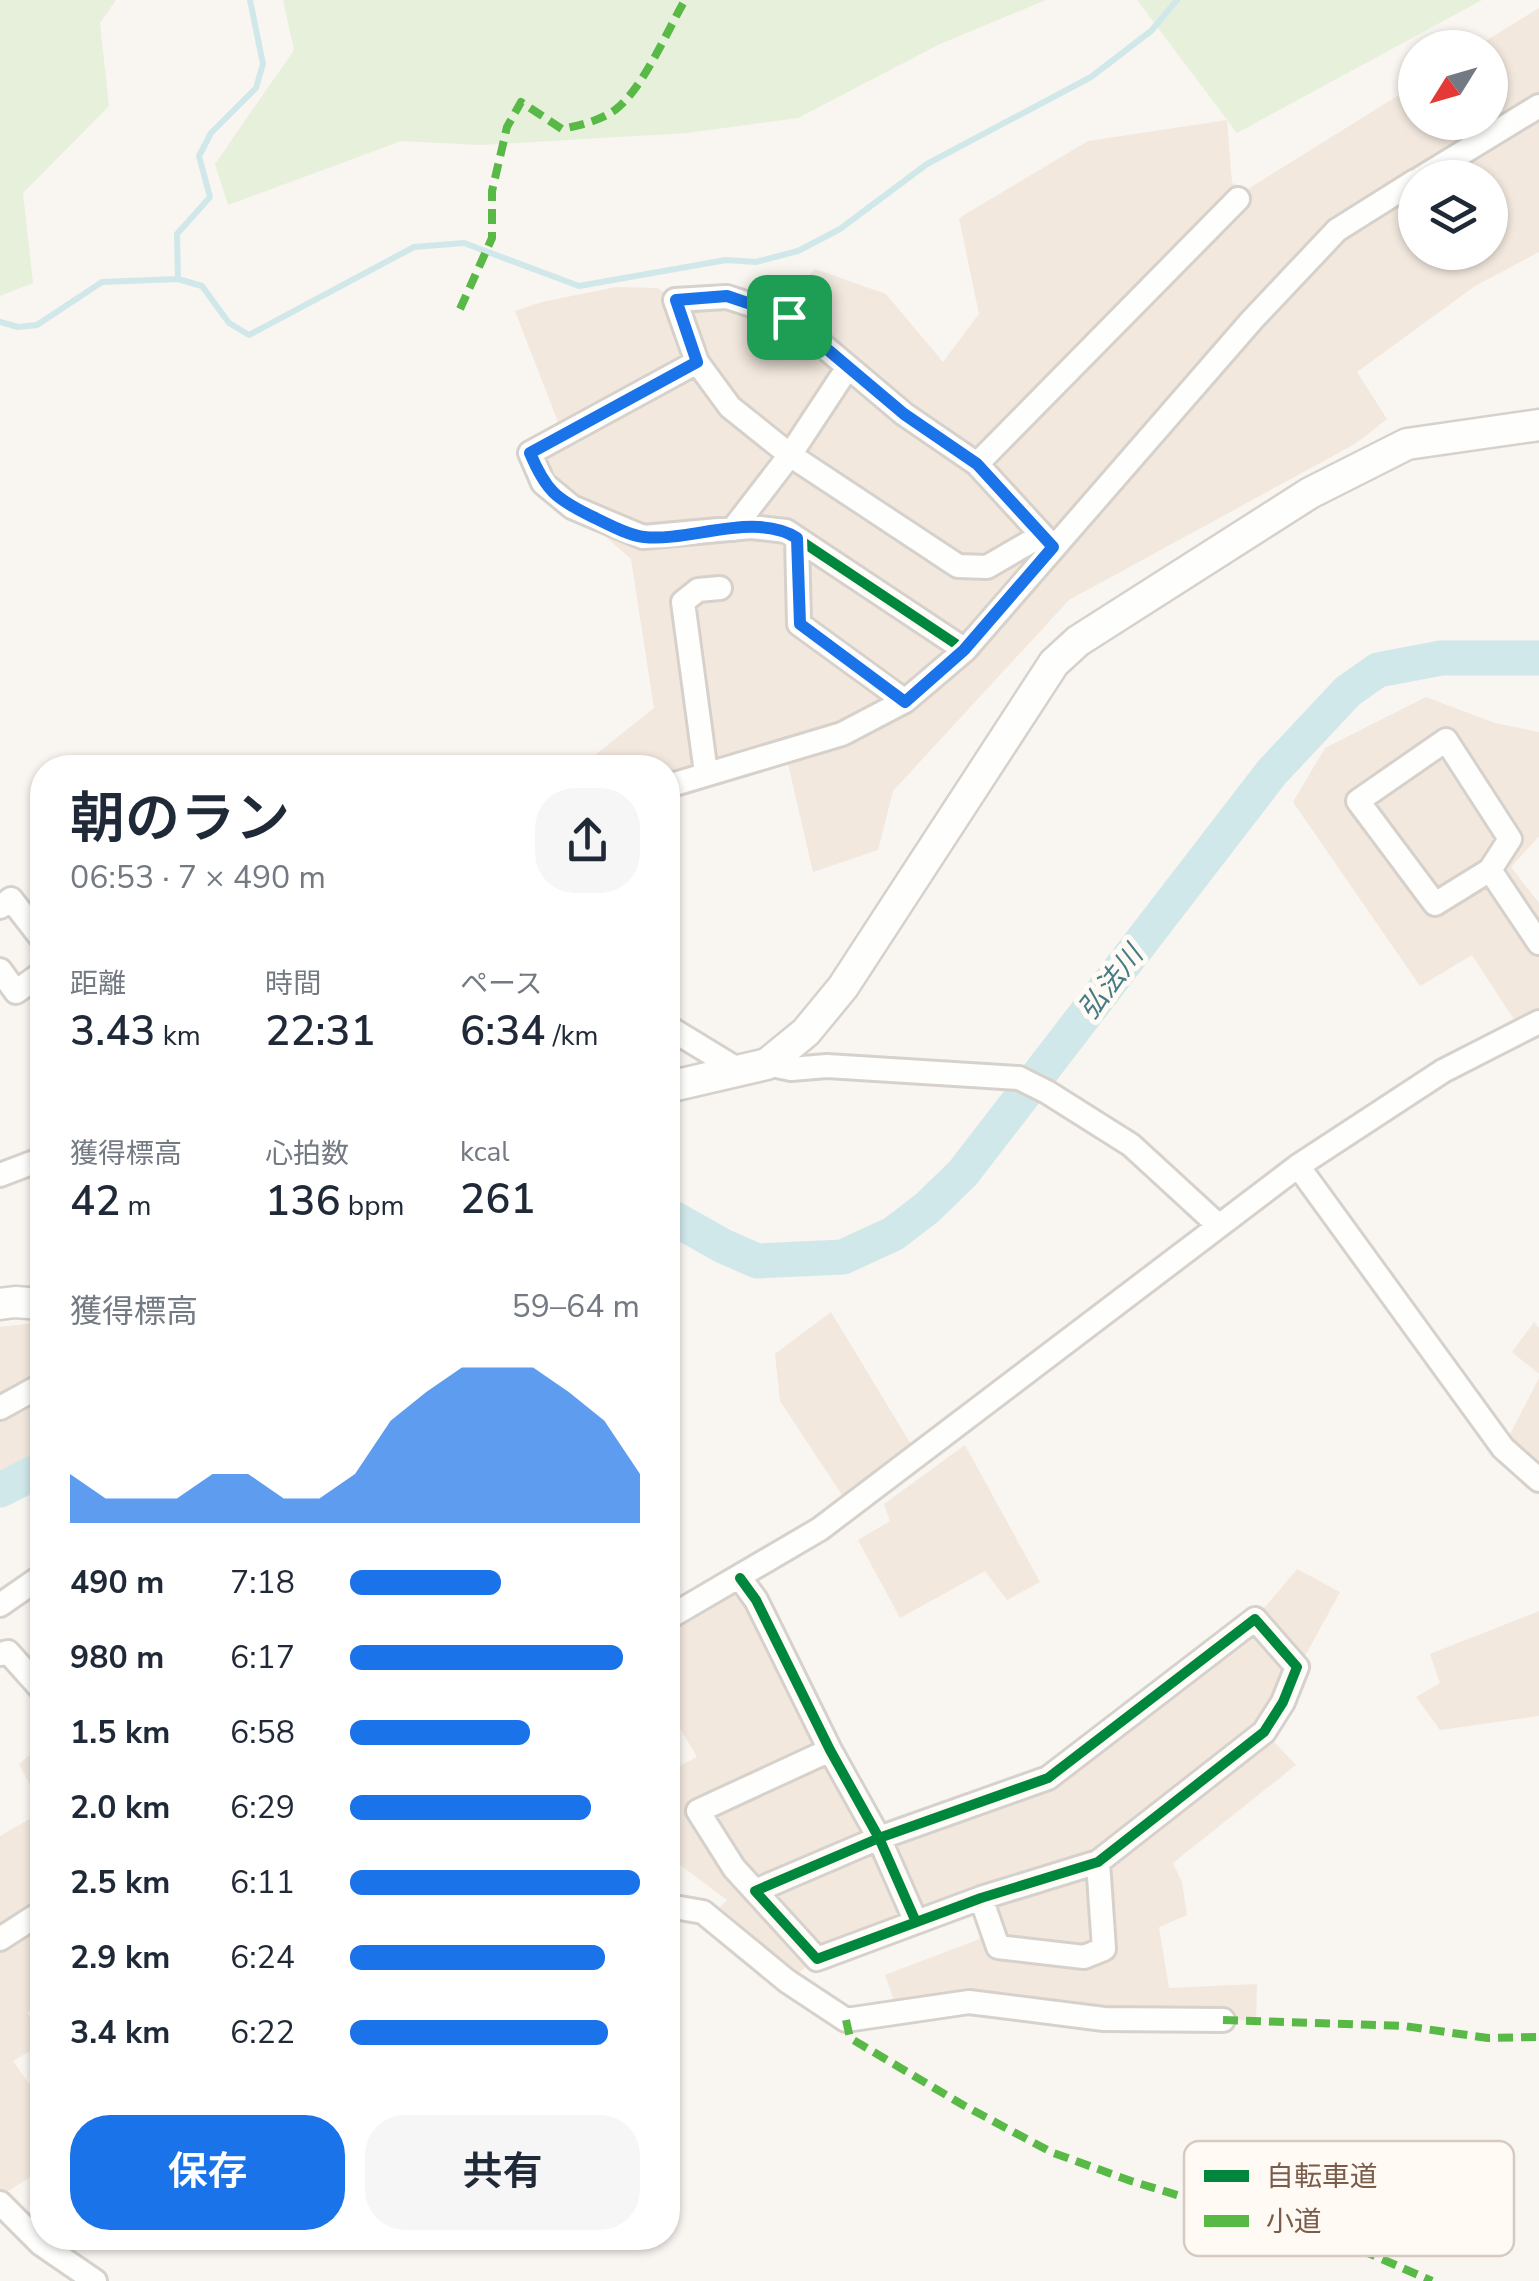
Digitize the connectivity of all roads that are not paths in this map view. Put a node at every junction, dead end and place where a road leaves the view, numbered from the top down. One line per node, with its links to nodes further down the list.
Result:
1 (1539, 106): 2 (street)
2 (1449, 160)
3 (1398, 192): 12 (street)
4 (1238, 199): 9 (street)
5 (697, 362): 6 (street); 8 (street); 10 (street)
6 (848, 367): 8 (street); 9 (street)
7 (1539, 425): 26 (street)
8 (790, 455): 10 (street); 12 (street)
9 (977, 464): 12 (street)
10 (733, 529): 11 (street)
11 (797, 538): 14 (street); 15 (street)
12 (1048, 541): 14 (street)
13 (720, 588): 16 (street)
14 (964, 650): 15 (street)
15 (905, 702): 16 (street)
16 (706, 772): 17 (street)
17 (680, 782)
18 (1490, 870): 18 (street); 21 (street)
19 (0, 907): 20 (street)
20 (30, 923)
21 (1539, 943)
22 (0, 970): 23 (street)
23 (30, 983)
24 (1539, 1022): 29 (street)
25 (680, 1033): 26 (street)
26 (753, 1067): 27 (street); 31 (street)
27 (680, 1084)
28 (30, 1163): 30 (street)
29 (1298, 1166): 31 (street); 36 (street)
30 (0, 1174)
31 (1218, 1225): 37 (street)
32 (30, 1303): 33 (street)
33 (0, 1304)
34 (30, 1392): 35 (street)
35 (0, 1408)
36 (1539, 1480)
37 (740, 1578): 40 (street); 43 (street)
38 (30, 1584): 39 (street)
39 (0, 1605)
40 (680, 1611)
41 (0, 1654): 42 (street)
42 (30, 1677)
43 (830, 1750): 44 (street); 46 (street)
44 (879, 1838): 45 (street); 46 (street); 50 (street)
45 (1098, 1862): 47 (street); 47 (street)
46 (755, 1891): 50 (street)
47 (981, 1898): 50 (street)
48 (680, 1908): 52 (street)
49 (30, 1919): 51 (street)
50 (916, 1922)
51 (1, 1935)
52 (1222, 2020)
53 (0, 2203): 54 (street)
54 (30, 2233)
55 (50, 2250): 56 (street)
56 (95, 2281)

